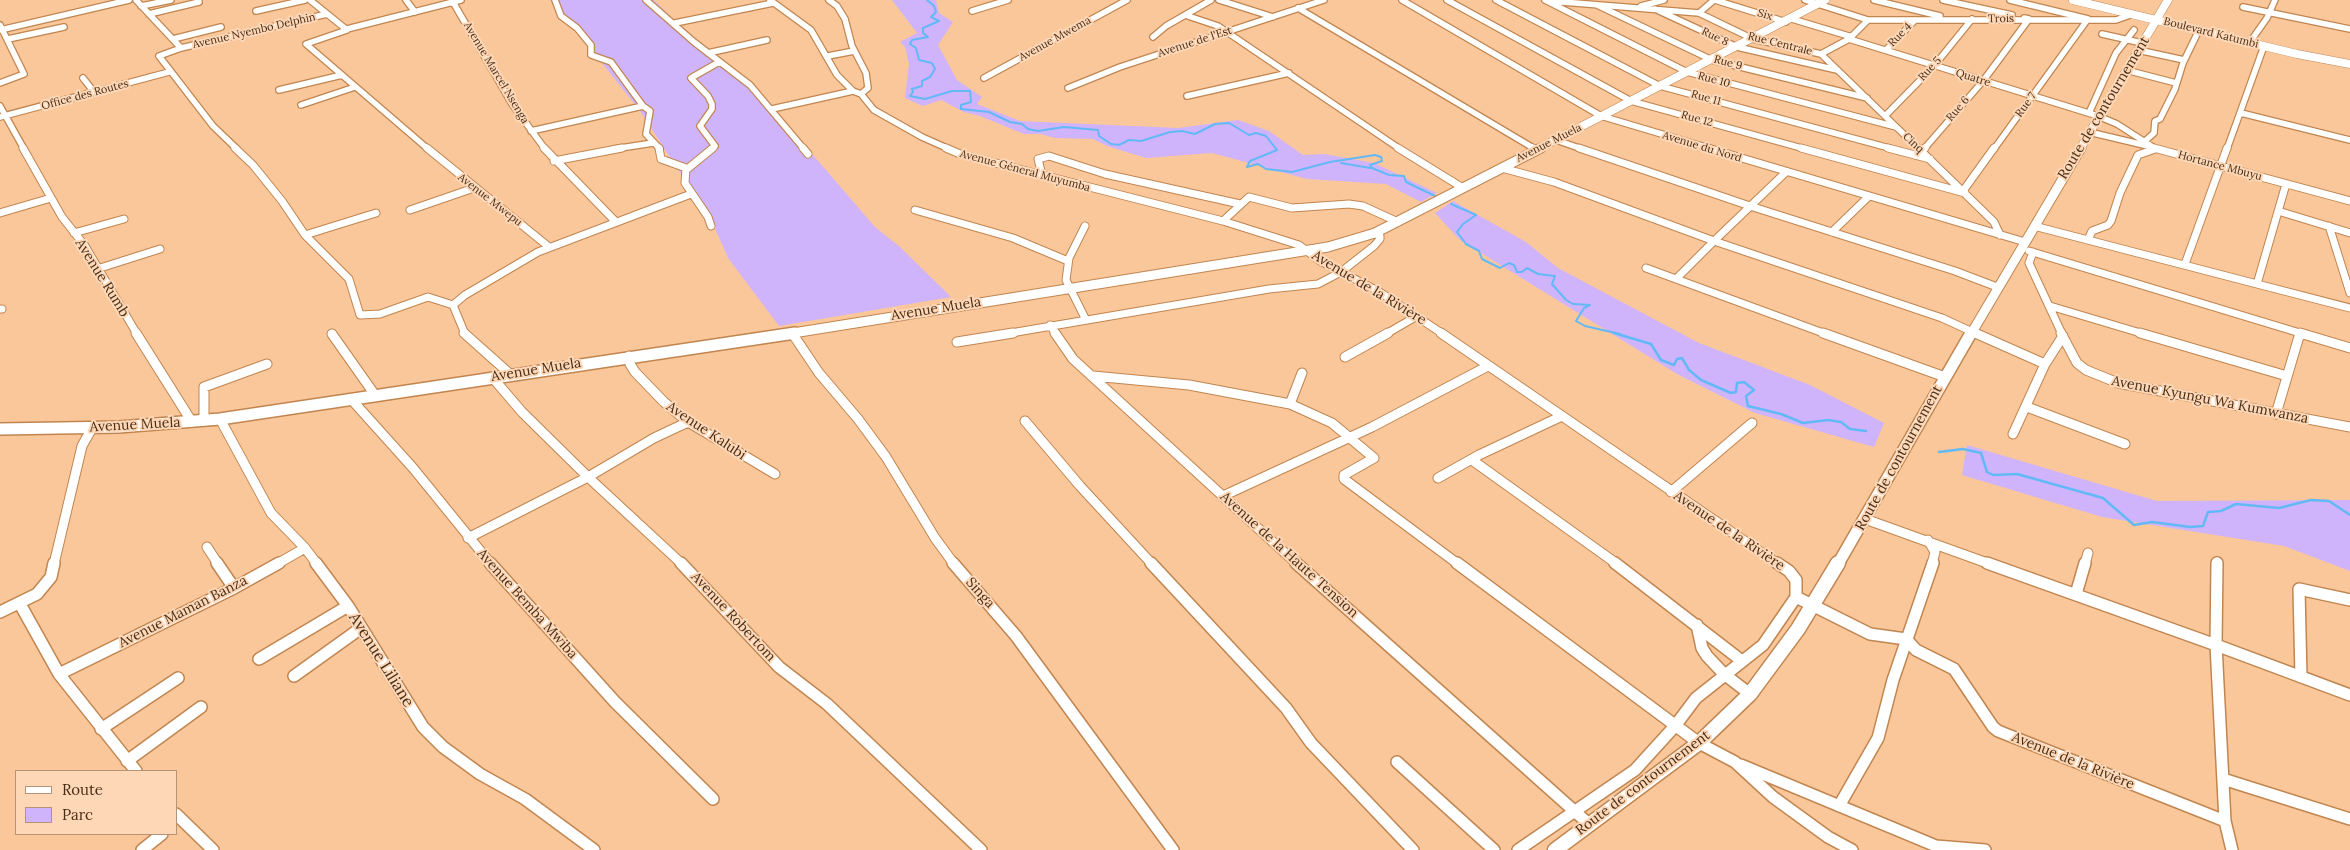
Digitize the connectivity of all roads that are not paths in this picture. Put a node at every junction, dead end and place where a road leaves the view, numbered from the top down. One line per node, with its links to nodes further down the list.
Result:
1 (129, 0): 62 (street)
2 (136, 0): 36 (street)
3 (171, 0): 36 (street)
4 (306, 0): 41 (street)
5 (310, 0): 47 (street)
6 (406, 0): 43 (street)
7 (461, 0): 32 (street)
8 (555, 0): 116 (street)
9 (646, 0): 59 (street)
10 (829, 0): 82 (street)
11 (1008, 0): 42 (street)
12 (1126, 0): 99 (street, Avenue Mwema)
13 (1211, 0): 49 (street)
14 (1219, 0): 50 (street)
15 (1324, 0): 38 (street, Avenue de l'Est)
16 (1402, 0): 121 (street, Avenue du Nord)
17 (1447, 0): 113 (street, Rue 12)
18 (1496, 0): 103 (street, Rue 11)
19 (1544, 0): 34 (street); 95 (street, Rue 10)
20 (1578, 0): 34 (street)
21 (1664, 0): 39 (street)
22 (1714, 0): 45 (street); 56 (street, Six)
23 (1805, 0): 30 (street)
24 (1874, 0): 51 (street)
25 (1943, 0): 53 (street)
26 (2010, 0): 54 (street)
27 (2073, 0): 48 (street, Boulevard Katumbi)
28 (2168, 0): 55 (street, Route de contournement)
29 (2275, 0): 44 (street)
30 (1823, 1): 56 (street, Avenue Muela); 57 (street)
31 (200, 2): 46 (street)
32 (453, 2): 43 (street); 125 (street, Avenue Marcel Nsenga)
33 (771, 2): 59 (street); 85 (street)
34 (1569, 2): 35 (street)
35 (1597, 5): 39 (street); 86 (street, Rue 9)
36 (141, 6): 46 (street)
37 (2243, 7): 44 (street)
38 (1298, 8): 50 (street, Avenue de l'Est); 131 (street)
39 (1636, 8): 40 (street)
40 (1655, 10): 45 (street); 78 (street, Rue 8)
41 (256, 11)
42 (972, 11)
43 (415, 12): 66 (street)
44 (2269, 12): 63 (street); 76 (street)
45 (1699, 13): 72 (street, Rue Centrale)
46 (149, 14): 71 (street)
47 (326, 14): 66 (street); 80 (street, Avenue Nyembo Delphin)
48 (2132, 14): 54 (street, Trois); 55 (street, Boulevard Katumbi)
49 (1185, 15): 67 (street); 69 (street)
50 (1273, 17): 67 (street, Avenue de l'Est)
51 (1953, 19): 52 (street, Trois); 58 (street, Trois)
52 (1972, 19): 53 (street, Trois); 91 (street, Rue 5)
53 (2028, 19): 54 (street, Trois); 100 (street, Rue 6)
54 (2088, 19): 111 (street, Rue 7)
55 (2156, 19): 65 (street, Boulevard Katumbi); 79 (street, Route de contournement)
56 (1789, 20): 70 (street, Quatre); 72 (street, Avenue Muela)
57 (1868, 20): 58 (street, Trois); 70 (street, Rue Centrale)
58 (1915, 20): 81 (street, Rue 4)
59 (674, 23): 83 (street)
60 (64, 27): 73 (street)
61 (221, 27): 71 (street)
62 (1, 28): 73 (street)
63 (2350, 29)
64 (2134, 30): 75 (street)
65 (2198, 30): 76 (street, Boulevard Katumbi); 87 (street)
66 (344, 31): 97 (street, Avenue Mwepu)
67 (1226, 32): 96 (street); 105 (street, Avenue de l'Est)
68 (2102, 34): 75 (street)
69 (1153, 37)
70 (1850, 38): 81 (street, Quatre); 84 (street, Rue Centrale)
71 (173, 39): 80 (street)
72 (1753, 39): 78 (street, Avenue Muela); 84 (street, Rue Centrale)
73 (8, 40): 101 (street)
74 (767, 40): 83 (street)
75 (2126, 40): 79 (street); 88 (street)
76 (2250, 42): 77 (street, Boulevard Katumbi)
77 (2264, 46): 90 (street, Boulevard Katumbi); 119 (street)
78 (1736, 47): 86 (street, Avenue Muela); 93 (street, Rue 8)
79 (2140, 47): 87 (street); 92 (street, Route de contournement)
80 (181, 48): 94 (street, Avenue Nyembo Delphin)
81 (1886, 50): 91 (street, Quatre)
82 (854, 51): 85 (street); 109 (street)
83 (708, 53): 89 (street)
84 (1821, 54): 93 (street, Cinq)
85 (828, 56): 107 (street)
86 (1712, 60): 95 (street, Avenue Muela); 112 (street, Rue 9)
87 (2184, 60): 102 (street)
88 (2113, 61): 92 (street); 118 (street)
89 (719, 62): 117 (street); 138 (street)
90 (2350, 64)
91 (1934, 66): 100 (street, Quatre); 122 (street, Rue 5)
92 (2127, 67): 102 (street); 123 (street, Route de contournement)
93 (1837, 70): 112 (street, Cinq)
94 (169, 72): 108 (street, Office des Routes); 168 (street)
95 (1687, 72): 103 (street, Avenue Muela); 124 (street, Rue 10)
96 (1289, 73): 110 (street); 143 (street)
97 (342, 75): 104 (street, Avenue Mwepu); 106 (street)
98 (83, 78): 108 (street)
99 (984, 78)
100 (1984, 80): 111 (street, Quatre); 132 (street, Rue 6)
101 (0, 83)
102 (2176, 83): 130 (street)
103 (1660, 86): 113 (street, Avenue Muela); 134 (street, Rue 11)
104 (355, 87): 114 (street); 142 (street, Avenue Mwepu)
105 (1068, 88)
106 (279, 90)
107 (853, 91): 109 (street); 117 (street)
108 (94, 92): 120 (street, Office des Routes)
109 (861, 94): 140 (street, Avenue Géneral Muyumba)
110 (1187, 96)
111 (2033, 96): 118 (street, Quatre); 144 (street, Rue 7)
112 (1867, 98): 122 (street, Cinq)
113 (1631, 101): 121 (street, Avenue Muela); 144 (street, Rue 12)
114 (301, 105)
115 (0, 106): 120 (street, Avenue Rumb)
116 (643, 106): 125 (street); 129 (street)
117 (772, 109): 133 (street)
118 (2089, 113): 123 (street, Quatre)
119 (2241, 113): 128 (street); 136 (street)
120 (2, 116): 147 (street, Avenue Rumb)
121 (1601, 116): 127 (street, Avenue Muela); 139 (street, Avenue du Nord)
122 (1885, 116): 124 (street, Cinq)
123 (2098, 116): 126 (street, Route de contournement); 130 (street, Hortance Mbuyu)
124 (1896, 127): 132 (street, Cinq)
125 (531, 131): 135 (street, Avenue Marcel Nsenga)
126 (2088, 132): 130 (street); 162 (street, Route de contournement)
127 (1556, 140): 131 (street, Avenue Muela); 150 (street)
128 (2350, 140)
129 (653, 143): 135 (street); 138 (street)
130 (2149, 146): 136 (street, Hortance Mbuyu); 170 (street)
131 (1537, 150): 137 (street, Avenue Muela)
132 (1922, 151): 134 (street, Cinq)
133 (808, 154)
134 (1930, 159): 144 (street, Cinq)
135 (554, 161): 157 (street, Avenue Marcel Nsenga)
136 (2221, 166): 141 (street, Hortance Mbuyu); 178 (street)
137 (1502, 168): 143 (street, Avenue Muela); 171 (street)
138 (686, 170): 145 (street)
139 (1786, 172): 146 (street, Avenue du Nord); 150 (street)
140 (1042, 174): 149 (street); 158 (street, Avenue Géneral Muyumba)
141 (2286, 184): 148 (street, Hortance Mbuyu); 153 (street)
142 (474, 188): 151 (street); 173 (street, Avenue Mwepu)
143 (1463, 188): 159 (street, Avenue Muela)
144 (1964, 192): 169 (street, Cinq)
145 (691, 194): 157 (street); 160 (street)
146 (1868, 197): 164 (street); 169 (street, Avenue du Nord)
147 (51, 198): 154 (street); 165 (street, Avenue Rumb)
148 (2350, 202)
149 (1240, 204): 158 (street); 159 (street)
150 (1750, 206): 164 (street); 171 (street)
151 (410, 210)
152 (915, 210): 177 (street)
153 (2278, 211): 163 (street); 183 (street)
154 (0, 213)
155 (376, 213): 168 (street)
156 (124, 219): 165 (street)
157 (615, 221): 173 (street)
158 (1223, 221): 175 (street, Avenue Géneral Muyumba)
159 (1398, 222): 166 (street, Avenue Muela)
160 (711, 226)
161 (1085, 226): 177 (street)
162 (2034, 226): 170 (street); 172 (street, Route de contournement)
163 (2329, 226): 167 (street); 186 (street)
164 (1832, 232): 185 (street)
165 (74, 233): 180 (street, Avenue Rumb)
166 (1375, 233): 175 (street, Avenue Muela); 181 (street)
167 (2350, 233)
168 (305, 235): 187 (street)
169 (2000, 235): 172 (street, Avenue du Nord)
170 (2088, 240): 178 (street)
171 (1714, 241): 182 (street); 193 (street)
172 (2023, 246): 176 (street); 185 (street, Route de contournement)
173 (550, 247): 187 (street)
174 (160, 249): 180 (street)
175 (1307, 251): 181 (street, Avenue de la Rivière); 184 (street, Avenue Muela)
176 (2033, 252): 188 (street, Avenue Kyungu Wa Kumwanza); 195 (street)
177 (1068, 261): 184 (street)
178 (2185, 264): 183 (street)
179 (1646, 268): 182 (street)
180 (97, 269): 220 (street, Avenue Rumb)
181 (1341, 272): 190 (street, Avenue de la Rivière); 191 (street)
182 (1676, 279): 210 (street)
183 (2257, 284): 189 (street)
184 (1069, 288): 191 (street); 194 (street, Avenue Muela)
185 (1998, 288): 193 (street, Route de contournement)
186 (2350, 293)
187 (453, 304): 206 (street)
188 (2050, 306): 197 (street, Avenue Kyungu Wa Kumwanza); 208 (street)
189 (2350, 308)
190 (1417, 316): 201 (street); 204 (street, Avenue de la Rivière)
191 (1086, 320): 192 (street)
192 (1050, 326): 198 (street); 207 (street, Avenue de la Haute Tension)
193 (1972, 331): 203 (street); 210 (street, Route de contournement)
194 (792, 333): 200 (street, Avenue Muela); 284 (street, Singa)
195 (2300, 333): 199 (street); 208 (street)
196 (332, 334): 211 (street)
197 (2063, 336): 203 (street); 215 (street, Avenue Kyungu Wa Kumwanza)
198 (957, 342)
199 (2350, 348)
200 (629, 356): 206 (street, Avenue Muela); 221 (street, Avenue Kalubi)
201 (1345, 357)
202 (267, 364): 218 (street)
203 (2046, 364): 214 (street)
204 (1488, 366): 216 (street, Avenue de la Rivière); 227 (street)
205 (1302, 373): 213 (street)
206 (510, 374): 209 (street, Avenue Muela)
207 (1093, 376): 213 (street); 234 (street, Avenue de la Haute Tension)
208 (2287, 376): 215 (street)
209 (492, 377): 211 (street, Avenue Muela); 231 (street, Avenue Robertom)
210 (1945, 377): 235 (street, Route de contournement)
211 (375, 396): 212 (street, Avenue Muela)
212 (352, 399): 217 (street, Avenue Muela); 236 (street, Avenue Bemba Mwiba)
213 (1290, 404): 227 (street)
214 (2027, 407): 226 (street); 228 (street)
215 (2276, 414): 223 (street, Avenue Kyungu Wa Kumwanza)
216 (1562, 416): 229 (street); 233 (street, Avenue de la Rivière)
217 (220, 419): 218 (street, Avenue Muela); 239 (street, Avenue Liliane)
218 (204, 421): 220 (street, Avenue Muela)
219 (1025, 421): 285 (street)
220 (192, 422): 224 (street, Avenue Muela)
221 (688, 422): 230 (street, Avenue Kalubi); 231 (street)
222 (1752, 423): 233 (street)
223 (2350, 427)
224 (92, 428): 225 (street, Avenue Muela); 246 (street)
225 (0, 429)
226 (2013, 434)
227 (1350, 438): 234 (street); 264 (street)
228 (2125, 444)
229 (1472, 460): 232 (street); 250 (street)
230 (775, 474)
231 (588, 478): 236 (street); 283 (street, Avenue Robertom)
232 (1438, 478)
233 (1671, 492): 244 (street, Avenue de la Rivière)
234 (1223, 496): 274 (street, Avenue de la Haute Tension)
235 (1865, 519): 237 (street); 248 (street, Route de contournement)
236 (468, 538): 272 (street, Avenue Bemba Mwiba)
237 (1928, 540): 243 (street); 252 (street)
238 (207, 547): 242 (street)
239 (305, 548): 242 (street, Avenue Maman Banza); 247 (street, Avenue Liliane)
240 (2088, 553): 243 (street)
241 (2217, 562): 253 (street)
242 (234, 588): 256 (street, Avenue Maman Banza)
243 (2076, 594): 253 (street)
244 (1796, 597): 248 (street); 255 (street)
245 (2350, 600): 259 (street)
246 (20, 604): 249 (street); 256 (street)
247 (348, 606): 251 (street, Avenue Liliane); 254 (street)
248 (1813, 606): 252 (street); 261 (street, Route de contournement)
249 (0, 612)
250 (1697, 625): 255 (street); 257 (street)
251 (360, 628): 258 (street); 282 (street, Avenue Liliane)
252 (1906, 639): 273 (street); 277 (street, Avenue de la Rivière)
253 (2216, 645): 259 (street); 271 (street)
254 (258, 659)
255 (1742, 661): 257 (street)
256 (59, 674): 265 (street)
257 (1724, 674): 261 (street); 264 (street)
258 (294, 676)
259 (2301, 677): 262 (street)
260 (178, 678): 265 (street)
261 (1750, 694): 266 (street, Route de contournement)
262 (2350, 695)
263 (201, 707): 267 (street)
264 (1675, 726): 266 (street); 274 (street)
265 (101, 729): 267 (street)
266 (1699, 743): 269 (street); 278 (street, Route de contournement)
267 (127, 761): 270 (street)
268 (1397, 762): 286 (street)
269 (1735, 762): 273 (street); 289 (street)
270 (135, 770)
271 (2223, 779): 276 (street); 277 (street)
272 (713, 799)
273 (1839, 806): 290 (street)
274 (1574, 811): 278 (street, Avenue de la Haute Tension); 287 (street)
275 (178, 819): 281 (street)
276 (2350, 819)
277 (2225, 821): 291 (street)
278 (1590, 825): 288 (street, Route de contournement)
279 (161, 835): 280 (street)
280 (142, 850)
281 (213, 850)
282 (594, 850)
283 (981, 850)
284 (1173, 850)
285 (1413, 850)
286 (1494, 850)
287 (1518, 850)
288 (1555, 850)
289 (1852, 850)
290 (1985, 850)
291 (2232, 850)

